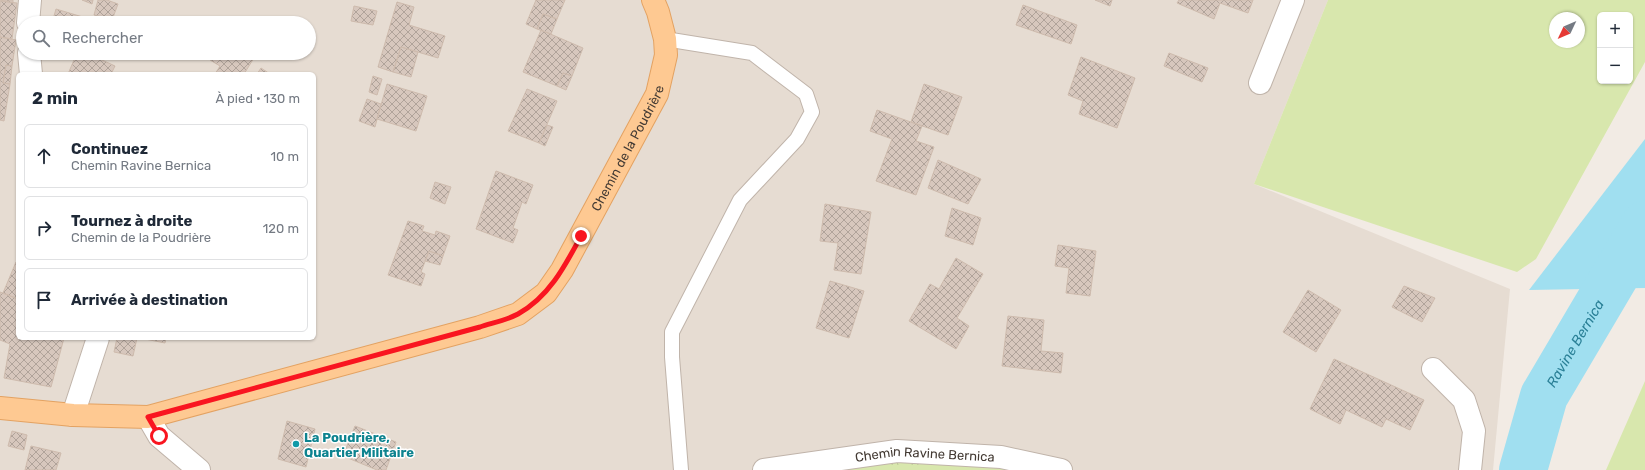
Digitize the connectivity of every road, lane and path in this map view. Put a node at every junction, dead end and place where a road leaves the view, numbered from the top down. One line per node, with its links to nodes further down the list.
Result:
1 (30, 0): 4 (street)
2 (653, 0): 5 (main road, Chemin de la Poudrière)
3 (1293, 0): 8 (street)
4 (25, 16)
5 (666, 39): 13 (main road, Chemin de la Poudrière); 15 (lane)
6 (30, 60): 7 (street)
7 (31, 72)
8 (1260, 84)
9 (97, 340): 12 (street)
10 (1433, 369): 18 (street)
11 (0, 408): 12 (main road, Chemin de la Poudrière)
12 (73, 415): 13 (main road, Chemin de la Poudrière)
13 (148, 417): 14 (street)
14 (199, 470)
15 (681, 470)
16 (764, 470): 17 (street, Chemin Ravine Bernica)
17 (1061, 470)
18 (1470, 470)

